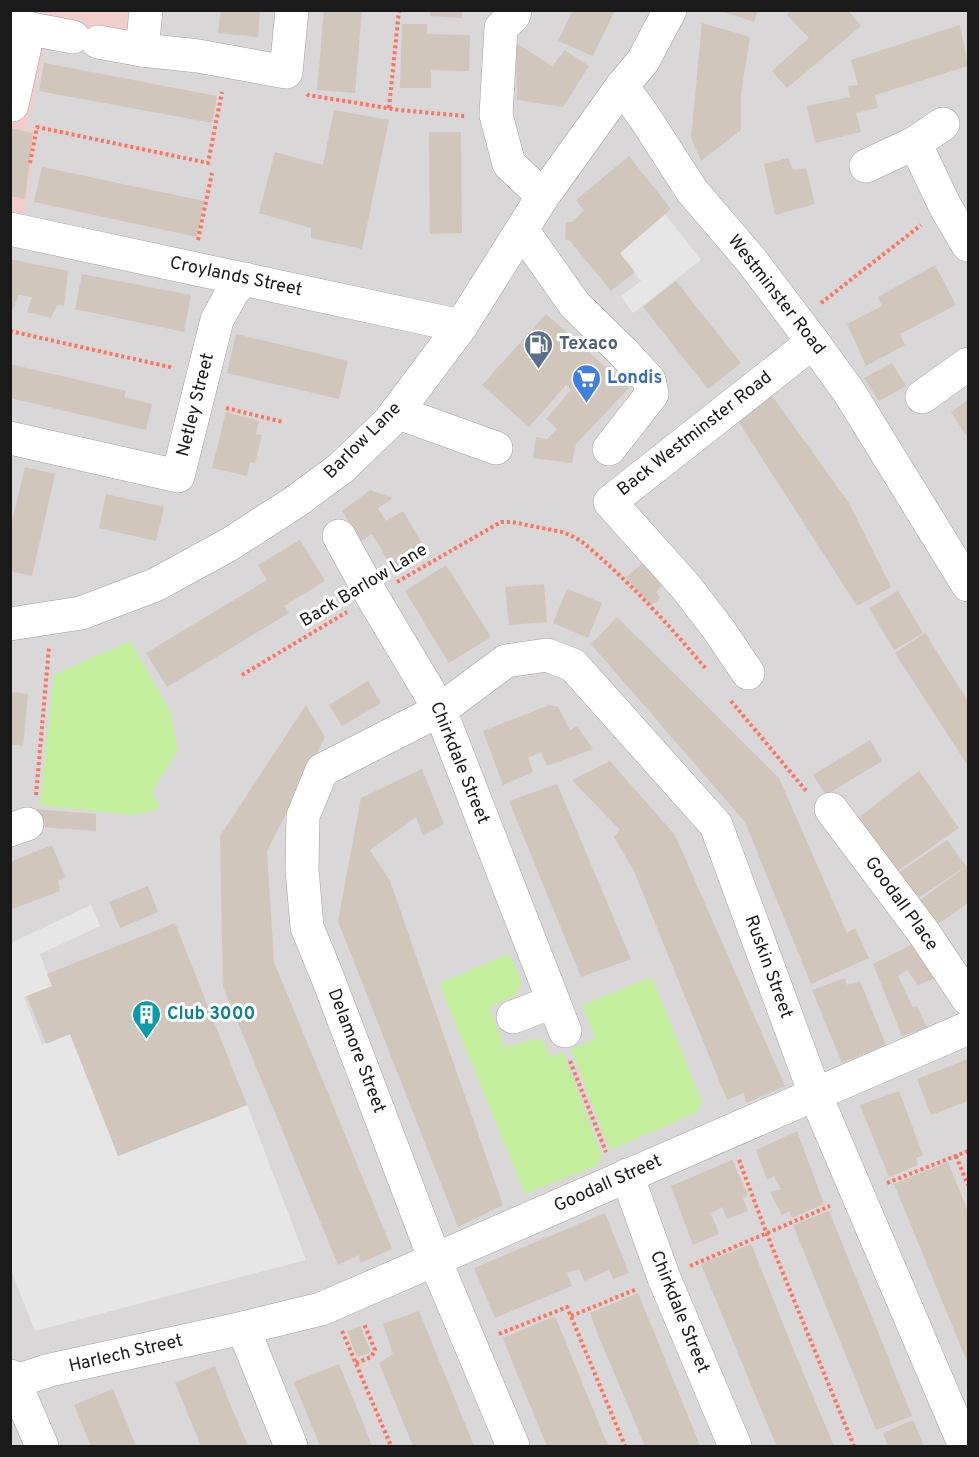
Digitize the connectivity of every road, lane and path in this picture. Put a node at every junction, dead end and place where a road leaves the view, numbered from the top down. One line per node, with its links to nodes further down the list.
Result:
1 (146, 10): 7 (street)
2 (292, 10): 9 (street)
3 (399, 10): 12 (path)
4 (515, 10): 13 (street)
5 (670, 10): 10 (street)
6 (20, 27): 7 (street); 11 (street)
7 (142, 50): 8 (street)
8 (228, 61): 9 (street); 16 (path)
9 (286, 72): 12 (path)
10 (622, 86): 19 (street, Barlow Lane); 28 (street, Westminster Road)
11 (12, 105)
12 (389, 108): 13 (path)
13 (496, 115): 19 (street)
14 (944, 124): 15 (street)
15 (915, 143): 17 (street); 20 (street)
16 (30, 163)
17 (866, 166)
18 (212, 173): 24 (path)
19 (543, 196): 22 (street, Barlow Lane)
20 (945, 206): 23 (street); 28 (path)
21 (10, 229): 24 (street, Croylands Street)
22 (522, 230): 26 (street, Barlow Lane); 36 (street)
23 (969, 245)
24 (192, 268): 25 (street, Croylands Street)
25 (245, 279): 26 (street, Croylands Street); 30 (street, Netley Street)
26 (461, 326): 32 (street, Barlow Lane)
27 (10, 331): 30 (path)
28 (805, 332): 38 (street, Westminster Road); 44 (street, Back Westminster Road)
29 (969, 364): 31 (street)
30 (200, 388): 33 (path); 34 (street, Netley Street)
31 (922, 397)
32 (396, 412): 35 (street); 40 (street, Barlow Lane)
33 (283, 422)
34 (10, 438)
35 (496, 448)
36 (609, 449)
37 (339, 536): 39 (street, Chirkdale Street)
38 (969, 585)
39 (372, 596): 42 (path, Back Barlow Lane); 43 (path, Back Barlow Lane); 45 (street, Chirkdale Street)
40 (52, 617): 41 (street, Barlow Lane); 47 (path)
41 (10, 624)
42 (242, 675)
43 (712, 678)
44 (738, 685): 46 (path)
45 (440, 710): 50 (street, Chirkdale Street); 52 (street, Ruskin Street); 60 (street, Delamore Street)
46 (831, 809): 48 (street, Goodall Place)
47 (19, 827)
48 (969, 999)
49 (513, 1017): 50 (street)
50 (558, 1017): 56 (path)
51 (969, 1028): 52 (street, Goodall Street)
52 (815, 1094): 53 (street, Goodall Street); 58 (street, Ruskin Street)
53 (728, 1132): 56 (street, Goodall Street); 59 (path)
54 (969, 1151): 55 (path)
55 (956, 1156): 57 (path); 58 (path)
56 (627, 1176): 60 (street, Goodall Street); 61 (street, Chirkdale Street)
57 (969, 1185)
58 (858, 1194): 59 (path); 75 (street, Ruskin Street)
59 (766, 1232): 61 (path); 74 (path)
60 (435, 1260): 62 (street, Goodall Street); 65 (street, Delamore Street)
61 (664, 1278): 63 (path); 73 (street, Chirkdale Street)
62 (342, 1300): 64 (street, Goodall Street); 66 (path); 66 (path)
63 (571, 1316): 65 (path); 72 (path)
64 (243, 1328): 67 (street, Harlech Street); 69 (street)
65 (472, 1345): 71 (street, Delamore Street)
66 (356, 1363): 70 (path)
67 (11, 1380): 68 (street)
68 (42, 1446)
69 (291, 1446)
70 (391, 1446)
71 (513, 1446)
72 (625, 1446)
73 (735, 1446)
74 (854, 1446)
75 (964, 1446)

